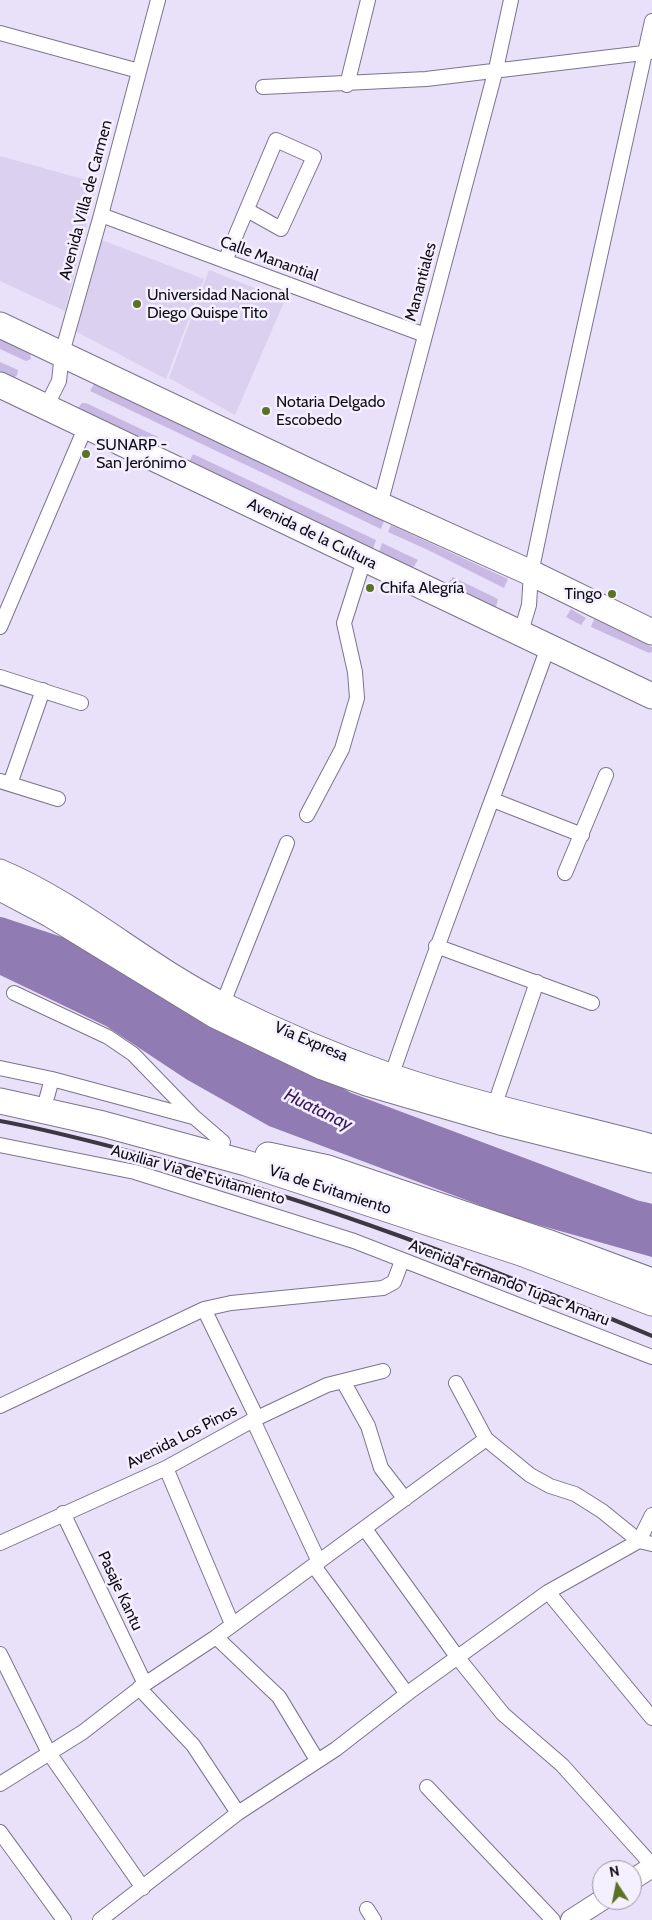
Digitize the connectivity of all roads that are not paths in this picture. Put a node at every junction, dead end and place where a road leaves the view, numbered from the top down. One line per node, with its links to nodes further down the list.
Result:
1 (158, 0): 8 (street, Avenida Villa de Carmen)
2 (368, 0): 9 (street)
3 (512, 0): 7 (street, Manantiales)
4 (652, 21): 6 (street)
5 (0, 33): 8 (street)
6 (648, 53): 7 (street); 22 (street)
7 (496, 69): 9 (street); 15 (street, Manantiales)
8 (139, 71): 12 (street, Avenida Villa de Carmen)
9 (347, 85): 10 (street)
10 (264, 87)
11 (247, 210): 11 (street); 13 (street)
12 (102, 215): 13 (street, Calle Manantial); 16 (street, Avenida Villa de Carmen)
13 (225, 261): 15 (street, Calle Manantial)
14 (0, 325): 16 (highway)
15 (425, 335): 20 (street, Manantiales)
16 (62, 353): 18 (street, Avenida Villa de Carmen); 20 (highway)
17 (0, 385): 18 (highway, Avenida de la Cultura)
18 (46, 407): 19 (highway, Avenida de la Cultura)
19 (86, 426): 21 (highway, Avenida de la Cultura); 23 (street)
20 (380, 505): 22 (highway)
21 (364, 560): 24 (highway, Avenida de la Cultura); 35 (street)
22 (531, 573): 24 (street); 25 (highway)
23 (0, 627)
24 (521, 632): 26 (highway, Avenida de la Cultura)
25 (652, 632)
26 (548, 647): 29 (highway, Avenida de la Cultura); 34 (street)
27 (0, 677): 28 (street)
28 (43, 690): 30 (street); 32 (street)
29 (652, 696)
30 (80, 703)
31 (606, 776): 36 (street)
32 (5, 782): 33 (street)
33 (58, 799)
34 (493, 800): 36 (street); 41 (street)
35 (306, 815)
36 (582, 835): 39 (street)
37 (287, 843): 44 (street)
38 (0, 870): 44 (main road, Vía Expresa)
39 (565, 873)
40 (0, 890): 56 (main road, Vía Expresa)
41 (436, 946): 42 (street); 47 (street)
42 (536, 982): 45 (street); 51 (street)
43 (14, 992): 52 (street)
44 (223, 1003): 47 (main road, Vía Expresa)
45 (592, 1003)
46 (0, 1068): 49 (street)
47 (392, 1074): 51 (main road, Vía Expresa)
48 (0, 1084): 49 (highway, Vía de Evitamiento)
49 (50, 1088): 52 (street); 53 (highway, Vía de Evitamiento)
50 (0, 1101): 62 (highway, Vía de Evitamiento)
51 (495, 1104): 55 (main road, Vía Expresa)
52 (194, 1117): 53 (street)
53 (223, 1142): 59 (highway, Vía de Evitamiento)
54 (0, 1145): 57 (street, Auxiliar Via de Evitamiento)
55 (652, 1145)
56 (652, 1162)
57 (354, 1241): 58 (street, Avenida Fernando Túpac Amaru)
58 (402, 1261): 63 (street); 64 (street, Avenida Fernando Túpac Amaru)
59 (608, 1264): 60 (highway); 61 (highway, Vía de Evitamiento)
60 (652, 1274)
61 (652, 1281)
62 (652, 1302)
63 (204, 1309): 68 (street); 69 (street)
64 (652, 1357)
65 (383, 1371): 66 (street, Avenida Los Pinos)
66 (343, 1380): 69 (street, Avenida Los Pinos); 72 (street)
67 (456, 1383): 70 (street)
68 (0, 1406)
69 (255, 1419): 71 (street, Avenida Los Pinos); 78 (street)
70 (486, 1439): 72 (street); 76 (street)
71 (166, 1468): 73 (street, Avenida Los Pinos); 80 (street)
72 (405, 1499): 75 (street)
73 (63, 1513): 77 (street, Avenida Los Pinos); 84 (street, Pasaje Kantu)
74 (652, 1515): 76 (street)
75 (365, 1529): 78 (street); 83 (street)
76 (646, 1542): 79 (street)
77 (0, 1543)
78 (316, 1564): 80 (street); 85 (street)
79 (548, 1592): 83 (street); 86 (street)
80 (232, 1624): 81 (street)
81 (216, 1637): 84 (street); 88 (street)
82 (0, 1654): 87 (street)
83 (458, 1658): 85 (street); 93 (street)
84 (142, 1686): 87 (street); 91 (street, Pasaje Kantu)
85 (407, 1694): 88 (street)
86 (652, 1718)
87 (49, 1753): 89 (street); 94 (street)
88 (317, 1760): 91 (street)
89 (0, 1784)
90 (427, 1787): 98 (street)
91 (238, 1813): 94 (street)
92 (0, 1832): 96 (street)
93 (652, 1866)
94 (144, 1888): 97 (street)
95 (592, 1906): 99 (street)
96 (64, 1920)
97 (100, 1920)
98 (553, 1920)
99 (571, 1920)

